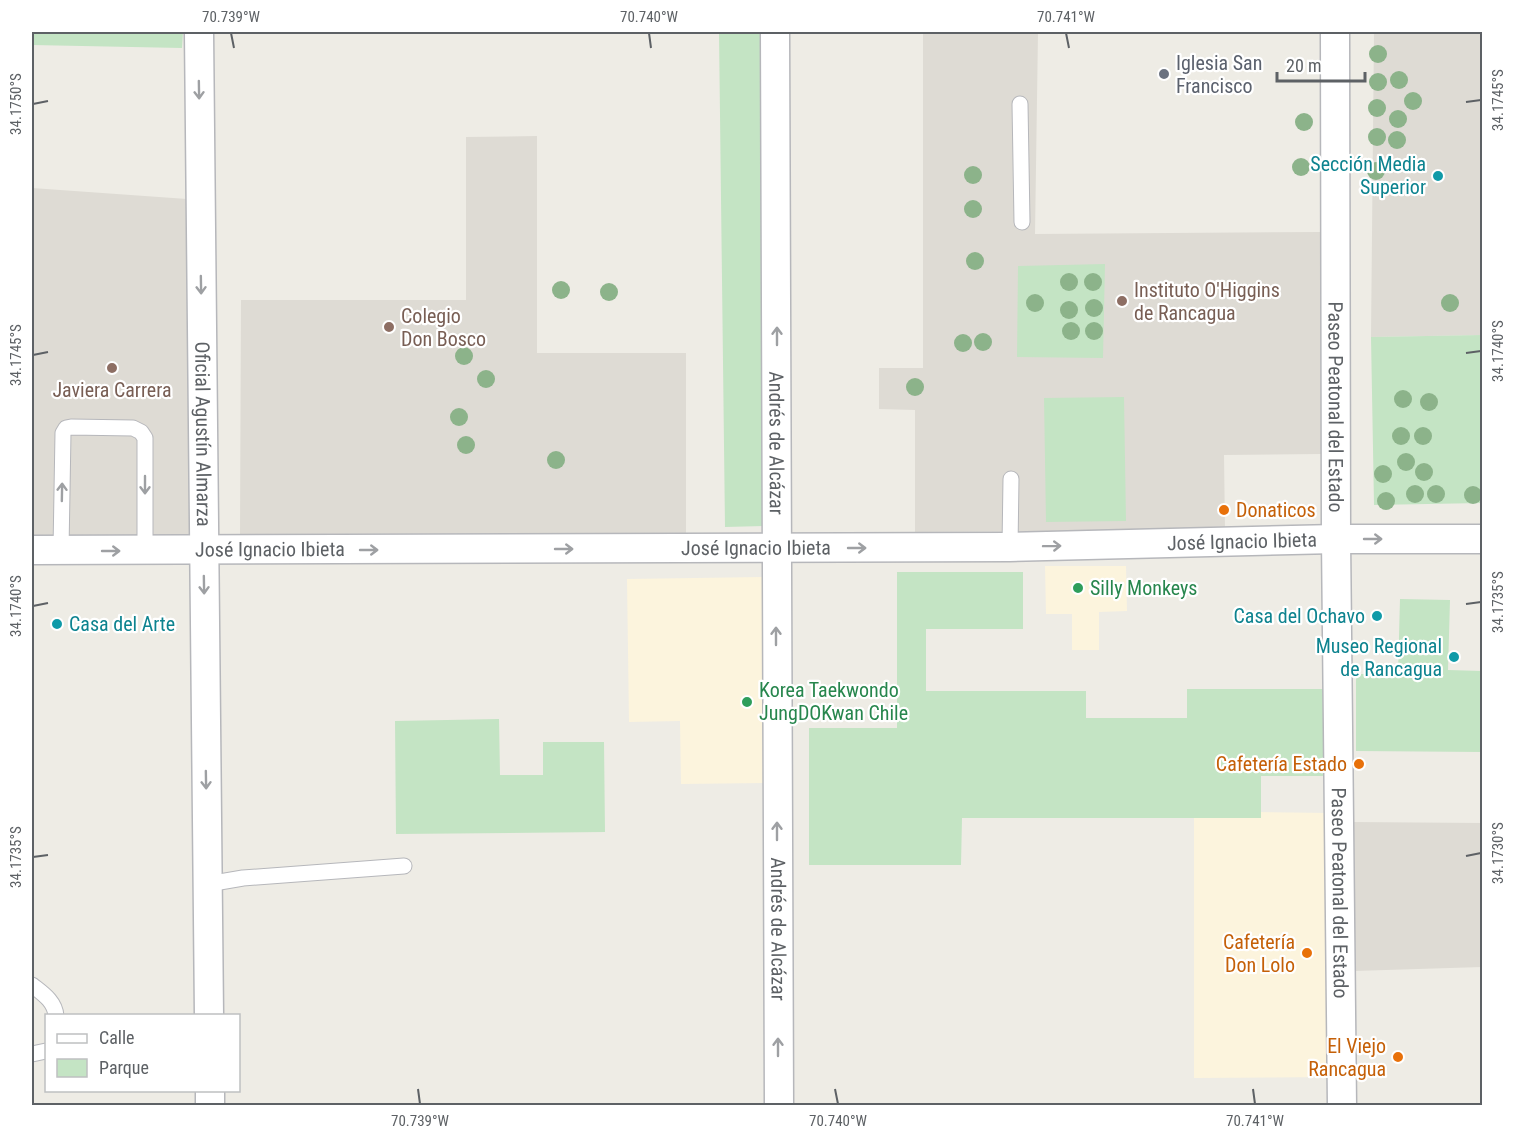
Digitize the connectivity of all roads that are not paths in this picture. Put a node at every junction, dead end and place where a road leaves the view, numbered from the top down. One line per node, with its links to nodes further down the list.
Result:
1 (199, 32): 14 (street, Oficial Agustín Almarza, one-way to 14)
2 (775, 32): 10 (street, Andrés de Alcázar, one-way to 2)
3 (1335, 32): 8 (street, Paseo Peatonal del Estado)
4 (1020, 104): 5 (lane)
5 (1022, 222)
6 (1011, 479): 9 (lane)
7 (1482, 539): 8 (street, José Ignacio Ibieta, one-way to 7)
8 (1336, 540): 9 (street, José Ignacio Ibieta, one-way to 8); 21 (street, Paseo Peatonal del Estado)
9 (1010, 547): 10 (street, José Ignacio Ibieta, one-way to 9)
10 (778, 548): 14 (street, José Ignacio Ibieta, one-way to 10); 20 (street, Andrés de Alcázar, one-way to 10)
11 (32, 550): 12 (street, José Ignacio Ibieta)
12 (61, 550): 13 (street, José Ignacio Ibieta, one-way to 13); 13 (lane, one-way to 13)
13 (145, 551): 14 (street, José Ignacio Ibieta)
14 (204, 551): 16 (street, Oficial Agustín Almarza, one-way to 16)
15 (404, 866): 16 (lane)
16 (207, 884): 19 (street, Oficial Agustín Almarza)
17 (32, 985): 18 (lane)
18 (56, 1014)
19 (209, 1014)
20 (779, 1106)
21 (1342, 1106)

